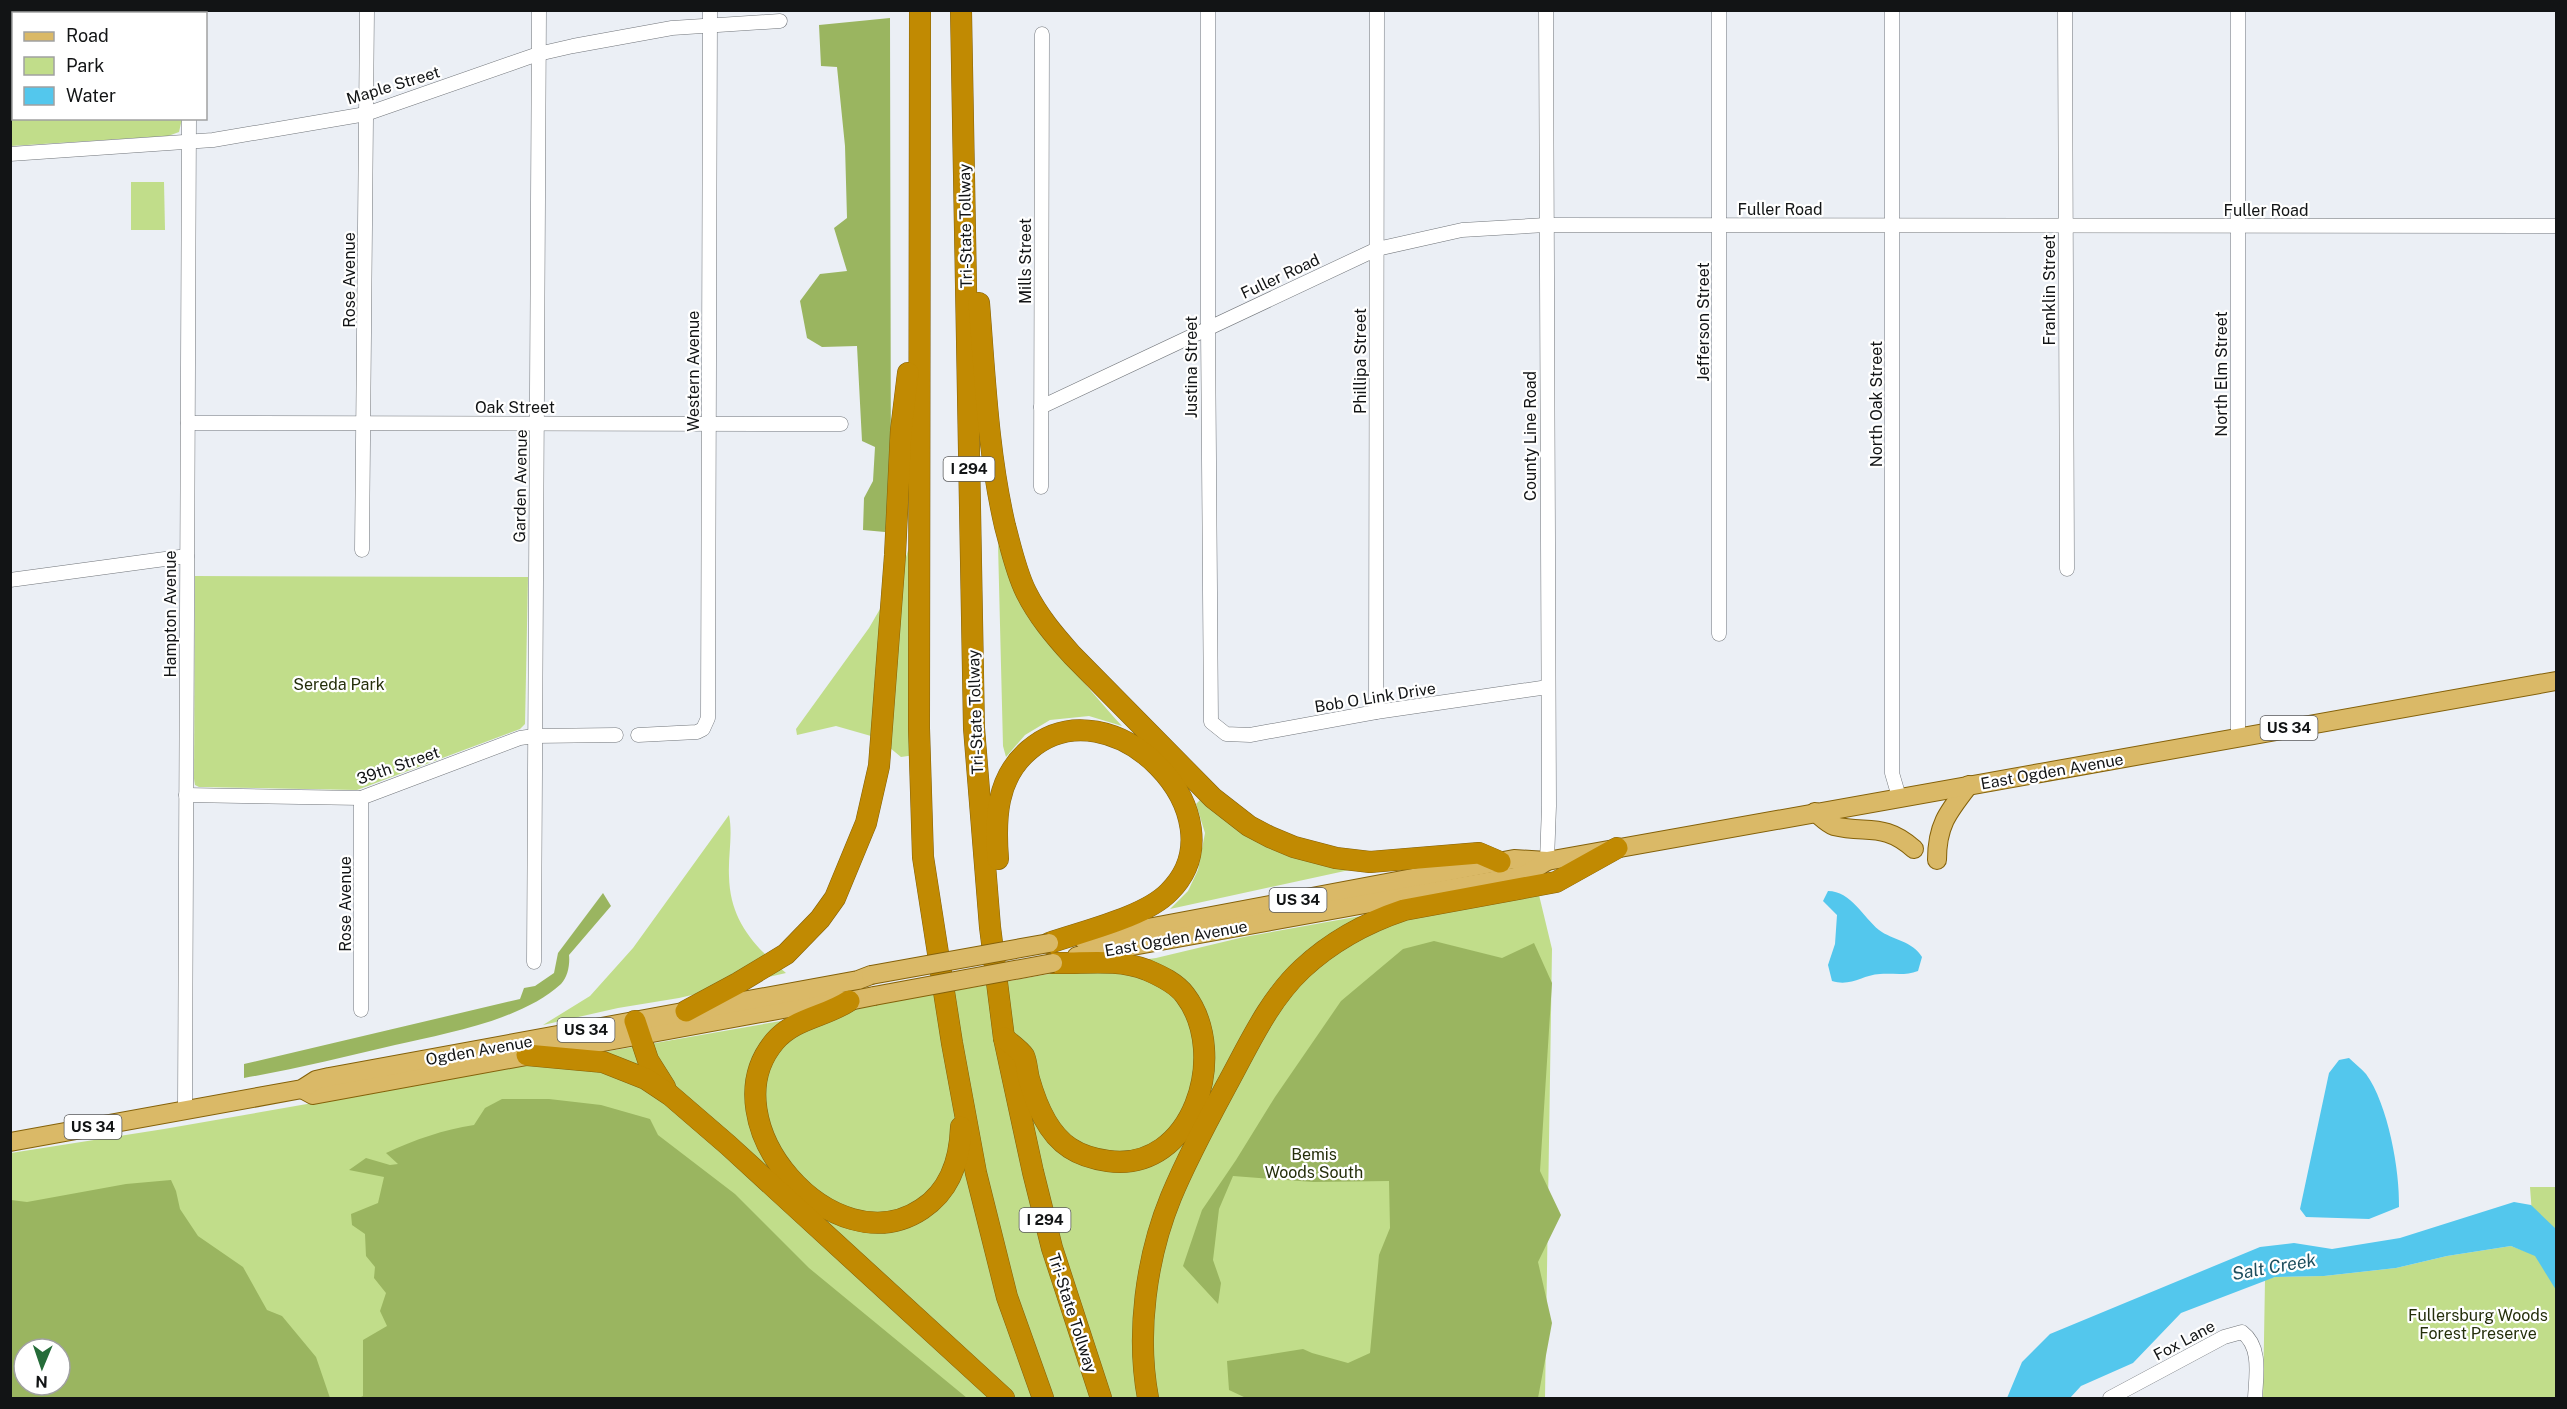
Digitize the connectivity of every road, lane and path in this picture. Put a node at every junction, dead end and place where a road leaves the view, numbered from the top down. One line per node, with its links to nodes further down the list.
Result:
1 (367, 10): 17 (street, Rose Avenue)
2 (539, 10): 16 (street, Garden Avenue)
3 (711, 10): 14 (street, Western Avenue)
4 (920, 10): 29 (highway, I 294)
5 (961, 10): 21 (highway, Tri-State Tollway / I 294)
6 (1208, 10): 30 (street, Justina Street)
7 (1377, 10): 28 (street, Phillipa Street)
8 (1546, 10): 22 (street, County Line Road)
9 (1719, 10): 23 (street, Jefferson Street)
10 (1892, 10): 24 (street, North Oak Street)
11 (2065, 10): 25 (street, Franklin Street)
12 (2238, 10): 26 (street, North Elm Street)
13 (780, 21): 14 (street, Maple Street)
14 (710, 26): 16 (street, Maple Street); 35 (street, Western Avenue)
15 (1042, 34): 31 (street, Mills Street)
16 (538, 54): 17 (street, Maple Street); 34 (street, Garden Avenue)
17 (366, 114): 19 (street, Maple Street); 33 (street, Rose Avenue)
18 (189, 120): 19 (street, Hampton Avenue)
19 (189, 142): 20 (street, Maple Street); 32 (street, Hampton Avenue)
20 (10, 154)
21 (964, 186): 60 (highway); 61 (highway, Tri-State Tollway / I 294)
22 (1546, 225): 23 (street, Fuller Road); 28 (street, Fuller Road); 44 (street, County Line Road)
23 (1719, 225): 24 (street, Fuller Road); 42 (street, Jefferson Street)
24 (1892, 225): 25 (street, Fuller Road); 53 (street, North Oak Street)
25 (2065, 226): 26 (street, Fuller Road); 40 (street, Franklin Street)
26 (2238, 226): 27 (street, Fuller Road); 50 (street, North Elm Street)
27 (2556, 226)
28 (1377, 249): 30 (street, Fuller Road); 45 (street, Phillipa Street)
29 (918, 286): 68 (highway); 71 (highway, I 294)
30 (1208, 328): 31 (street, Fuller Road); 46 (street, Justina Street)
31 (1041, 407): 37 (street, Mills Street)
32 (188, 423): 33 (street, Oak Street); 39 (street, Hampton Avenue)
33 (364, 423): 34 (street, Oak Street); 38 (street, Rose Avenue)
34 (537, 423): 35 (street, Oak Street); 49 (street, Garden Avenue)
35 (710, 424): 36 (street, Oak Street); 48 (street, Western Avenue)
36 (841, 424)
37 (1041, 487)
38 (362, 550)
39 (187, 556): 41 (street); 52 (street, Hampton Avenue)
40 (2067, 569)
41 (10, 580)
42 (1719, 634)
43 (2556, 681): 50 (main road, East Ogden Avenue / US 34)
44 (1548, 687): 45 (street, Bob O Link Drive); 59 (street, County Line Road)
45 (1376, 712): 46 (street, Bob O Link Drive)
46 (1211, 722)
47 (616, 735): 49 (street, 39th Street)
48 (638, 735)
49 (534, 736): 54 (street, 39th Street); 63 (street, Garden Avenue)
50 (2238, 738): 51 (main road, East Ogden Avenue / US 34)
51 (1969, 785): 53 (main road, East Ogden Avenue / US 34); 58 (main road)
52 (186, 795): 54 (street, 39th Street); 75 (street, Hampton Avenue)
53 (1899, 797): 55 (main road, East Ogden Avenue / US 34)
54 (361, 798): 67 (street, Rose Avenue)
55 (1815, 812): 56 (main road, East Ogden Avenue / US 34); 57 (main road)
56 (1617, 848): 59 (main road, East Ogden Avenue / US 34); 80 (highway)
57 (1914, 849)
58 (1937, 860)
59 (1547, 861): 60 (main road, East Ogden Avenue / US 34); 62 (main road, East Ogden Avenue / US 34)
60 (1500, 862): 62 (main road, East Ogden Avenue / US 34)
61 (990, 927): 62 (highway); 70 (highway, Tri-State Tollway / I 294)
62 (1051, 953): 64 (main road, East Ogden Avenue / US 34, bridge); 65 (main road, East Ogden Avenue / US 34, bridge); 70 (highway)
63 (534, 962)
64 (871, 975): 68 (main road, Ogden Avenue / US 34)
65 (874, 996): 66 (main road, Ogden Avenue / US 34)
66 (849, 1001): 69 (main road, Ogden Avenue / US 34); 71 (highway)
67 (361, 1010)
68 (686, 1011): 69 (main road, Ogden Avenue / US 34)
69 (637, 1028): 72 (main road, Ogden Avenue / US 34); 73 (main road, Ogden Avenue / US 34); 74 (highway)
70 (1004, 1038): 79 (highway, Tri-State Tollway / I 294)
71 (952, 1042): 78 (highway, I 294)
72 (527, 1056): 73 (main road, Ogden Avenue / US 34); 74 (highway)
73 (302, 1089): 75 (main road, Ogden Avenue / US 34)
74 (670, 1095): 77 (highway)
75 (185, 1110): 76 (main road, Ogden Avenue / US 34)
76 (10, 1142)
77 (1004, 1398)
78 (1043, 1398)
79 (1101, 1398)
80 (1148, 1398)
81 (2110, 1398): 82 (street, Fox Lane)
82 (2255, 1398)

